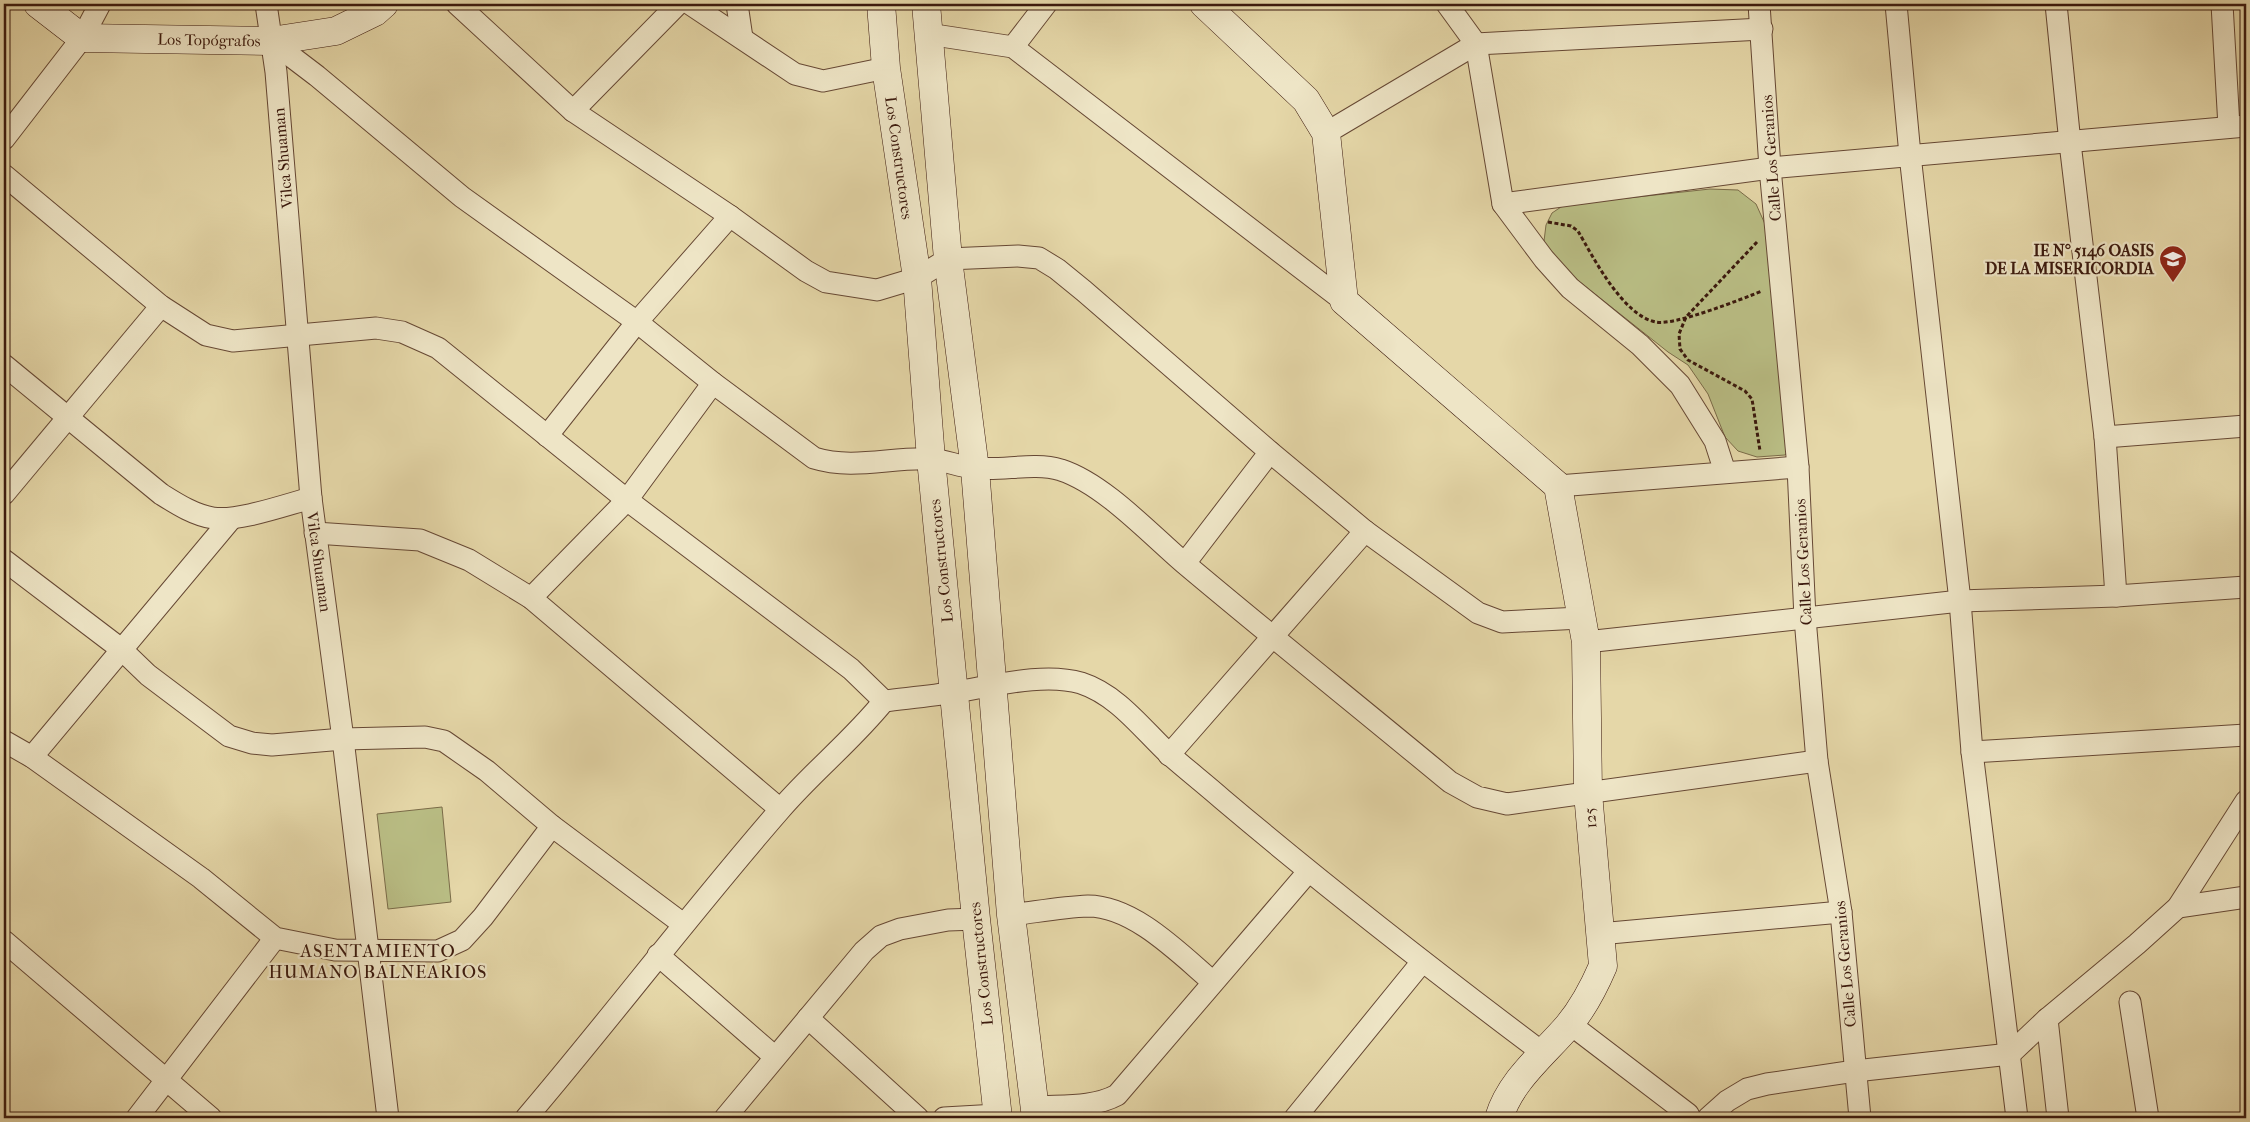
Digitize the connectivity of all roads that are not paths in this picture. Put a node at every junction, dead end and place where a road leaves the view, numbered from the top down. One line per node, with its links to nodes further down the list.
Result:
1 (38, 4): 20 (main road)
2 (100, 4): 20 (street)
3 (266, 4): 22 (street, Vilca Shuaman)
4 (384, 4): 22 (main road, Los Topógrafos)
5 (457, 4): 26 (street)
6 (678, 4): 26 (street)
7 (690, 4): 21 (street)
8 (737, 4): 21 (street)
9 (882, 4): 25 (main road, Los Constructores)
10 (926, 4): 19 (main road)
11 (1046, 4): 24 (street)
12 (1204, 4): 28 (main road)
13 (1447, 4): 23 (street)
14 (1759, 4): 18 (street, Calle Los Geranios)
15 (1896, 4): 31 (street)
16 (2056, 4): 30 (street)
17 (2222, 4): 27 (street)
18 (1762, 29): 23 (street); 32 (street, Calle Los Geranios)
19 (928, 34): 24 (street); 36 (main road)
20 (82, 38): 22 (main road, Los Topógrafos); 29 (street)
21 (742, 38): 25 (street)
22 (271, 41): 40 (street); 41 (street, Vilca Shuaman)
23 (1476, 44): 28 (street); 34 (street)
24 (1013, 47): 38 (street)
25 (886, 68): 37 (main road, Los Constructores)
26 (573, 111): 35 (street)
27 (2238, 127): 30 (street)
28 (1326, 133): 38 (main road)
29 (4, 139)
30 (2070, 143): 31 (street); 47 (street)
31 (1910, 155): 32 (street); 65 (street)
32 (1770, 168): 34 (street); 50 (street, Calle Los Geranios)
33 (4, 175): 39 (street)
34 (1503, 204): 52 (street)
35 (730, 216): 37 (street); 40 (street)
36 (948, 259): 37 (street); 48 (street); 51 (main road)
37 (917, 278): 49 (main road, Los Constructores)
38 (1344, 301): 53 (main road)
39 (161, 306): 41 (street); 44 (street)
40 (637, 322): 43 (street); 46 (street)
41 (297, 336): 46 (street); 55 (street, Vilca Shuaman)
42 (4, 365): 44 (street)
43 (713, 383): 49 (street); 56 (street)
44 (68, 418): 54 (street); 57 (street)
45 (2246, 426): 47 (street)
46 (547, 436): 56 (street)
47 (2106, 437): 63 (street)
48 (1270, 452): 58 (street); 61 (street)
49 (931, 459): 51 (street); 71 (main road, Los Constructores)
50 (1798, 467): 52 (street); 66 (street, Calle Los Geranios)
51 (975, 468): 61 (street); 70 (main road)
52 (1726, 472): 53 (street)
53 (1558, 486): 67 (main road, 125)
54 (4, 494)
55 (311, 498): 57 (street); 59 (street, Vilca Shuaman)
56 (627, 500): 64 (street); 72 (street)
57 (231, 519): 69 (street)
58 (1366, 530): 67 (street); 68 (street)
59 (315, 533): 64 (street); 74 (street, Vilca Shuaman)
60 (4, 560): 69 (street)
61 (1185, 563): 68 (street)
62 (2246, 587): 63 (street)
63 (2116, 596): 65 (street)
64 (531, 598): 82 (street)
65 (1960, 602): 66 (street); 76 (street)
66 (1805, 618): 67 (street); 79 (street, Calle Los Geranios)
67 (1583, 630): 80 (main road, 125)
68 (1272, 636): 77 (street); 80 (street)
69 (121, 649): 74 (street); 78 (street)
70 (994, 685): 71 (street); 77 (street); 88 (main road)
71 (955, 692): 72 (street); 89 (main road, Los Constructores)
72 (884, 702): 82 (street)
73 (2246, 735): 76 (street)
74 (343, 739): 83 (street); 94 (street, Vilca Shuaman)
75 (4, 741): 78 (street)
76 (1972, 752): 103 (street)
77 (1170, 755): 84 (street)
78 (32, 757): 92 (street)
79 (1818, 760): 80 (street); 87 (street, Calle Los Geranios)
80 (1588, 793): 91 (main road, 125)
81 (2246, 801): 86 (street)
82 (780, 809): 90 (street)
83 (552, 826): 90 (street); 94 (street)
84 (1308, 872): 96 (street); 97 (street)
85 (2246, 897): 86 (street)
86 (2178, 907): 100 (street)
87 (1841, 912): 91 (street); 105 (street, Calle Los Geranios)
88 (1011, 915): 97 (street); 107 (main road)
89 (976, 919): 99 (street); 108 (main road, Los Constructores)
90 (683, 924): 95 (street)
91 (1600, 934): 101 (main road, 125)
92 (275, 938): 94 (street); 106 (street)
93 (4, 941): 106 (street)
94 (367, 951): 111 (street, Vilca Shuaman)
95 (658, 955): 104 (street); 112 (street)
96 (1422, 962): 102 (street); 116 (street)
97 (1213, 982): 107 (street)
98 (2130, 1002): 123 (street)
99 (808, 1018): 104 (street); 114 (street)
100 (2047, 1019): 103 (street); 122 (street)
101 (1570, 1024): 102 (main road, 125); 118 (street)
102 (1543, 1053): 117 (main road, 125)
103 (2010, 1054): 105 (street); 121 (street)
104 (775, 1057): 113 (street)
105 (1855, 1071): 119 (street); 120 (street, Calle Los Geranios)
106 (164, 1080): 109 (street); 110 (street)
107 (1035, 1112)
108 (997, 1117): 115 (street)
109 (137, 1118)
110 (211, 1118)
111 (388, 1118)
112 (526, 1118)
113 (725, 1118)
114 (918, 1118)
115 (944, 1118)
116 (1295, 1118)
117 (1499, 1118)
118 (1690, 1118)
119 (1708, 1118)
120 (1860, 1118)
121 (2017, 1118)
122 (2058, 1118)
123 (2148, 1118)

